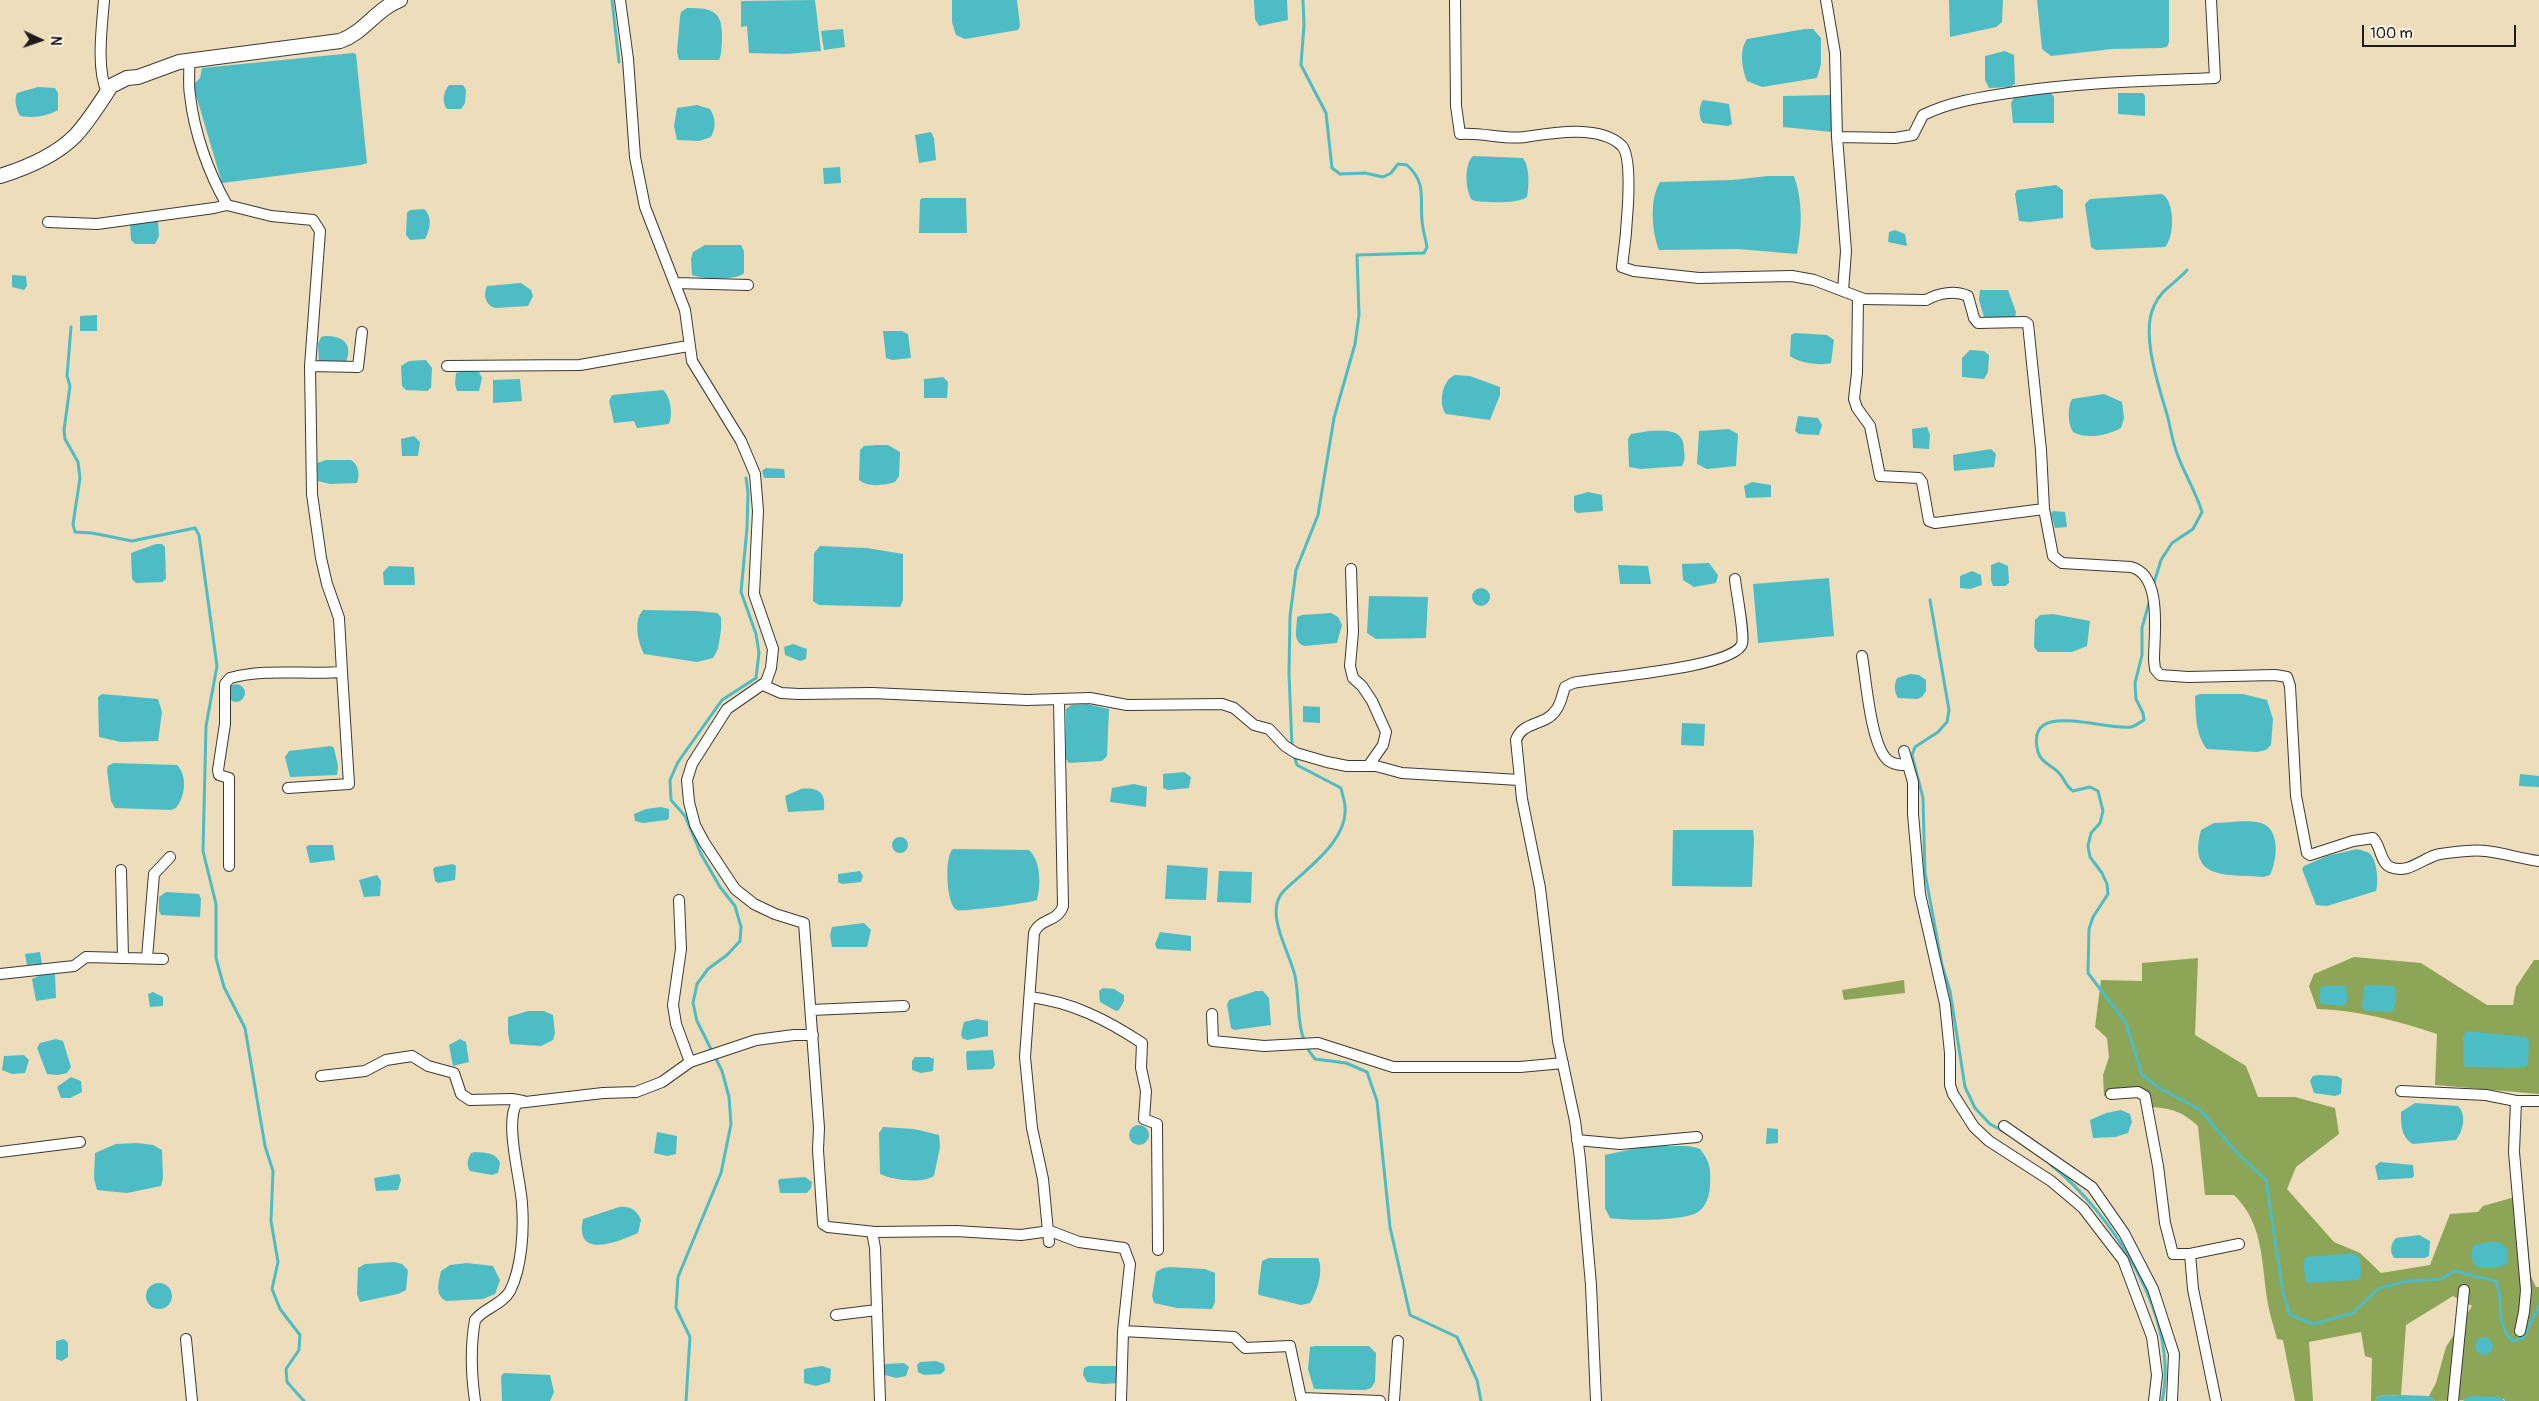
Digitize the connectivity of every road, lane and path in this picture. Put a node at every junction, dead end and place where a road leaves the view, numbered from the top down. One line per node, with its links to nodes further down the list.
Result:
1 (104, 0): 8 (street)
2 (400, 0): 7 (main road)
3 (620, 0): 13 (street)
4 (1455, 0): 15 (street)
5 (1826, 0): 9 (street)
6 (2211, 0): 9 (street)
7 (189, 60): 8 (main road); 11 (street)
8 (107, 92): 10 (main road)
9 (1836, 138): 15 (street)
10 (0, 176)
11 (226, 204): 12 (street); 19 (street)
12 (48, 222)
13 (675, 283): 14 (street); 18 (street)
14 (748, 285)
15 (1844, 292): 16 (street)
16 (1858, 296): 21 (street); 21 (street)
17 (362, 332): 19 (street)
18 (688, 346): 20 (street); 26 (street)
19 (310, 366): 25 (street)
20 (447, 366)
21 (2044, 508): 34 (street)
22 (1351, 569): 29 (street)
23 (1735, 579): 31 (street)
24 (1862, 656): 30 (street)
25 (342, 672): 32 (street); 35 (street)
26 (763, 685): 27 (street); 44 (street)
27 (1059, 701): 29 (street); 42 (street)
28 (1904, 751): 30 (street)
29 (1369, 765): 31 (street)
30 (1908, 765): 80 (street)
31 (1519, 780): 48 (street)
32 (288, 788)
33 (170, 857): 39 (street)
34 (2539, 861)
35 (229, 866)
36 (121, 870): 38 (street)
37 (679, 900): 47 (street)
38 (123, 958): 39 (street); 41 (street)
39 (147, 958): 40 (street)
40 (163, 958)
41 (0, 974)
42 (1030, 997): 61 (street); 63 (street)
43 (904, 1006): 44 (street)
44 (811, 1010): 46 (street)
45 (1212, 1014): 48 (street)
46 (813, 1035): 47 (street); 60 (street)
47 (690, 1062): 52 (street)
48 (1563, 1063): 57 (street)
49 (321, 1076): 52 (street)
50 (2401, 1091): 54 (street)
51 (2111, 1094): 64 (street)
52 (523, 1100): 74 (street)
53 (2539, 1100): 54 (street)
54 (2516, 1101): 69 (street)
55 (2004, 1126): 81 (street)
56 (1697, 1137): 57 (street)
57 (1577, 1140): 79 (street)
58 (80, 1142): 59 (street)
59 (0, 1152)
60 (872, 1232): 61 (street); 66 (street)
61 (1048, 1236): 68 (street)
62 (2239, 1244): 64 (street)
63 (1158, 1250)
64 (2190, 1254): 82 (street)
65 (2464, 1290): 83 (street)
66 (877, 1310): 67 (street); 75 (street)
67 (836, 1316)
68 (1124, 1331): 72 (street); 76 (street)
69 (2520, 1331)
70 (186, 1339): 73 (street)
71 (1398, 1341): 78 (street)
72 (1300, 1399): 77 (street)
73 (192, 1401)
74 (476, 1401)
75 (880, 1401)
76 (1121, 1401)
77 (1380, 1401)
78 (1394, 1401)
79 (1596, 1401)
80 (2154, 1401)
81 (2172, 1401)
82 (2216, 1401)
83 (2453, 1401)

